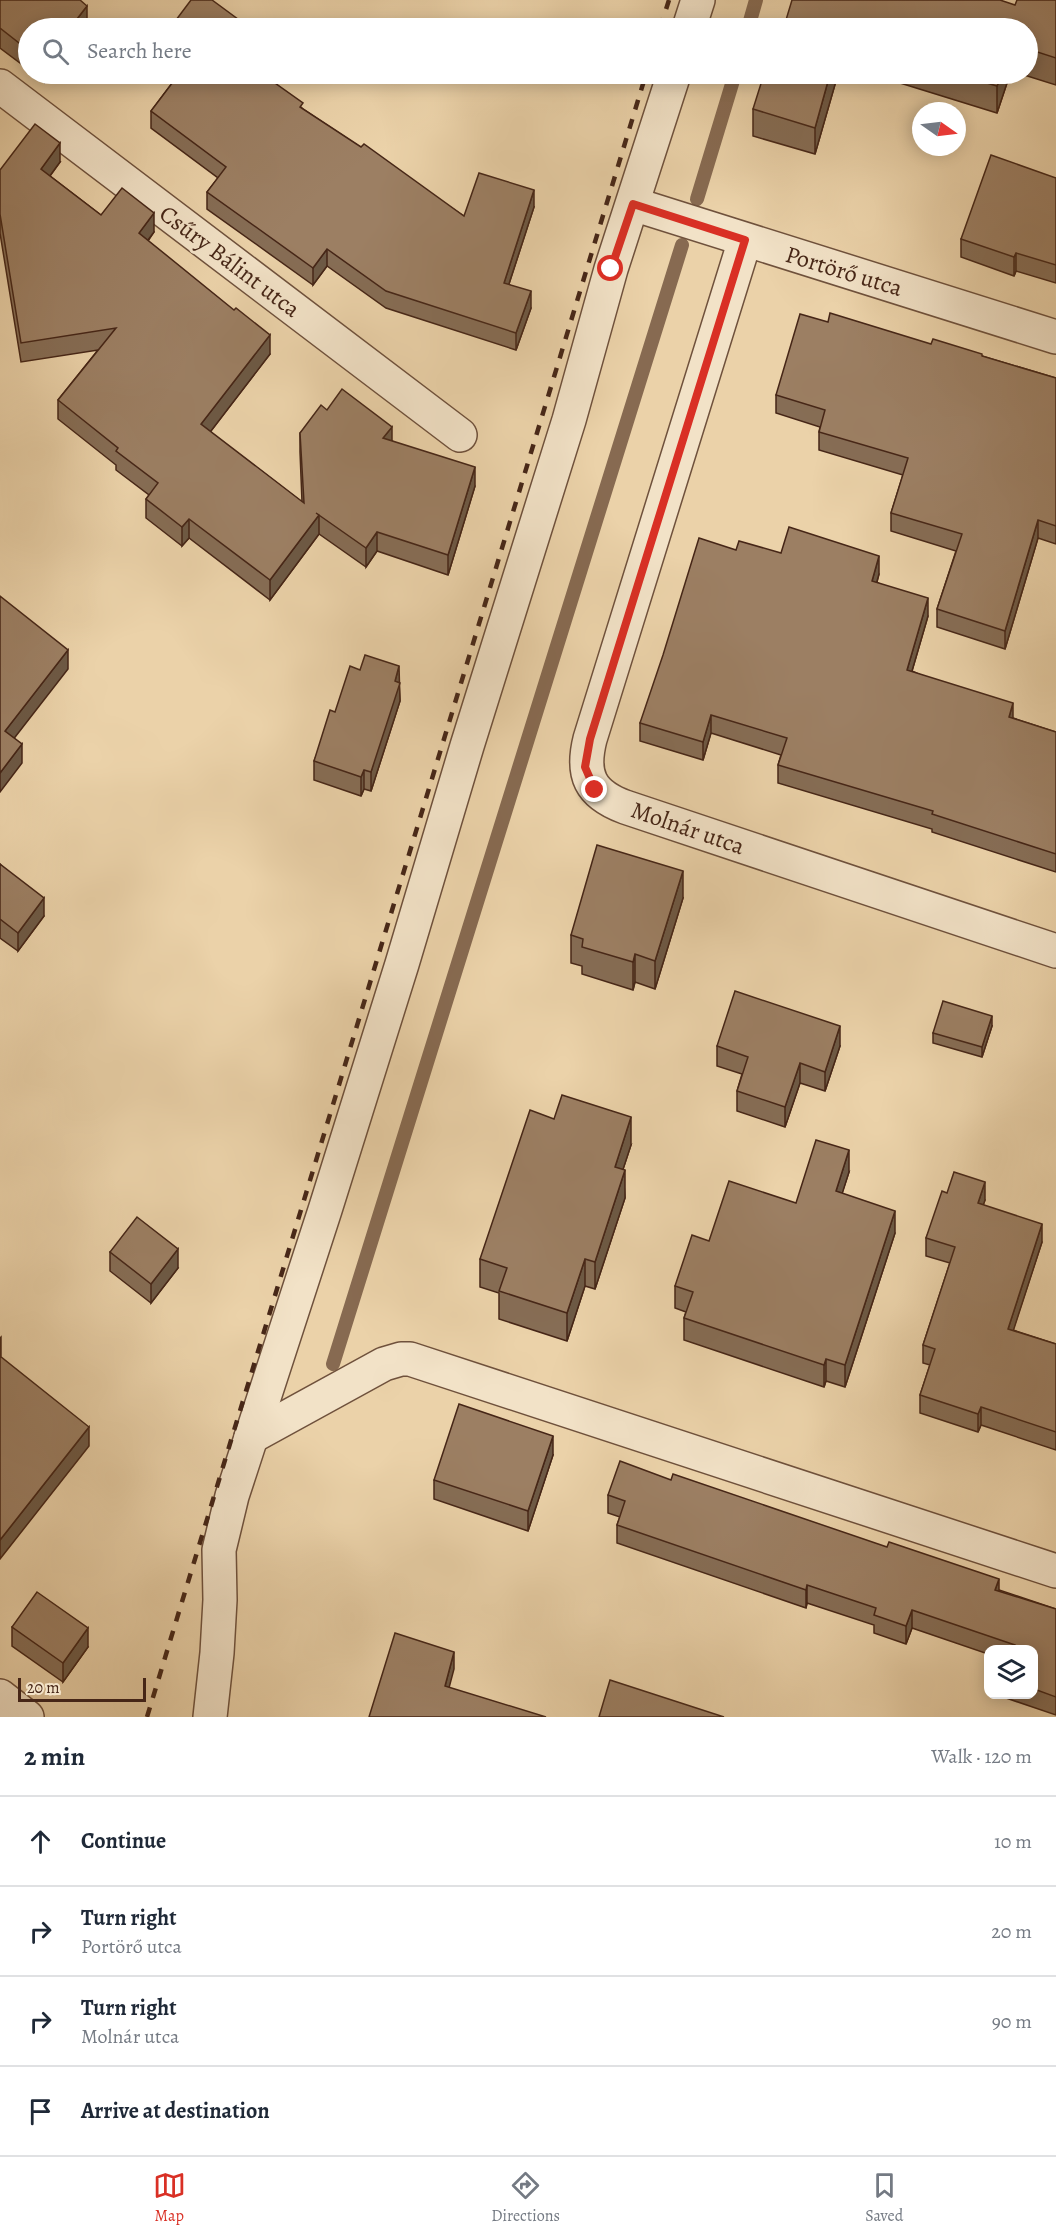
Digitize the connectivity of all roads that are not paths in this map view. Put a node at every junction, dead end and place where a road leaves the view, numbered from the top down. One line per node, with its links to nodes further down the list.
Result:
1 (698, 0): 2 (street)
2 (692, 18)
3 (671, 84): 5 (street)
4 (0, 86): 8 (street, Csűry Bálint utca)
5 (633, 204): 6 (street, Portörő utca); 10 (street)
6 (745, 240): 7 (street, Portörő utca); 9 (street, Molnár utca)
7 (1056, 337)
8 (460, 435)
9 (1056, 951)
10 (251, 1437): 11 (street); 14 (street)
11 (1056, 1571)
12 (0, 1696): 13 (street)
13 (27, 1717)
14 (210, 1717)

